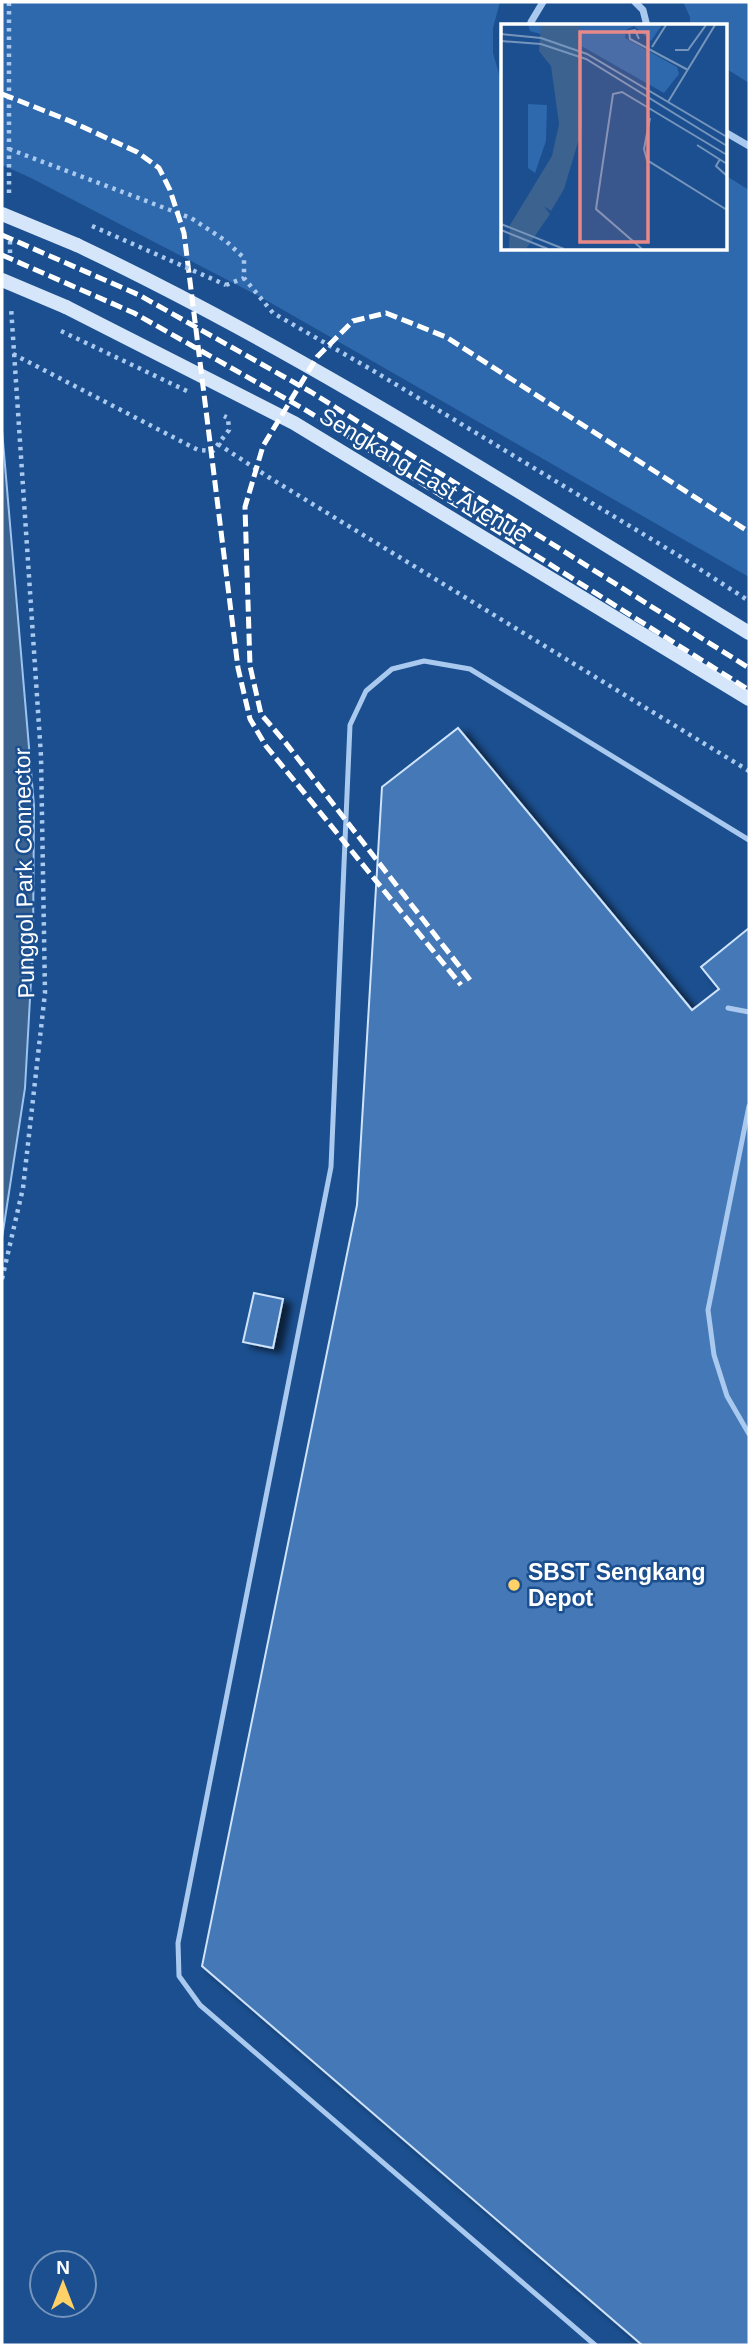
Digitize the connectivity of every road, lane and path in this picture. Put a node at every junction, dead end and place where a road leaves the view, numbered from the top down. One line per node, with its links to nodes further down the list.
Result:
1 (9, 2): 8 (path)
2 (543, 2): 4 (street)
3 (635, 2): 5 (street)
4 (531, 24)
5 (647, 24)
6 (726, 133): 7 (street)
7 (749, 146)
8 (9, 149): 9 (path); 14 (path)
9 (2, 188)
10 (2, 214): 25 (main road, Sengkang East Avenue, bridge)
11 (88, 224): 14 (path, bridge)
12 (10, 230): 13 (path)
13 (10, 265)
14 (244, 278): 24 (path)
15 (2, 279): 26 (main road, Sengkang East Avenue, bridge)
16 (11, 305): 20 (path, Punggol Park Connector)
17 (2, 307): 18 (path)
18 (22, 315)
19 (57, 330): 21 (path, bridge)
20 (13, 354): 23 (path); 32 (path, Punggol Park Connector)
21 (199, 398)
22 (218, 412): 23 (path)
23 (218, 444): 27 (path)
24 (749, 601)
25 (749, 633)
26 (749, 699)
27 (749, 771)
28 (749, 840): 34 (lane)
29 (728, 1008): 30 (lane)
30 (749, 1012)
31 (749, 1106): 33 (lane)
32 (2, 1279)
33 (749, 1434)
34 (594, 2345)

